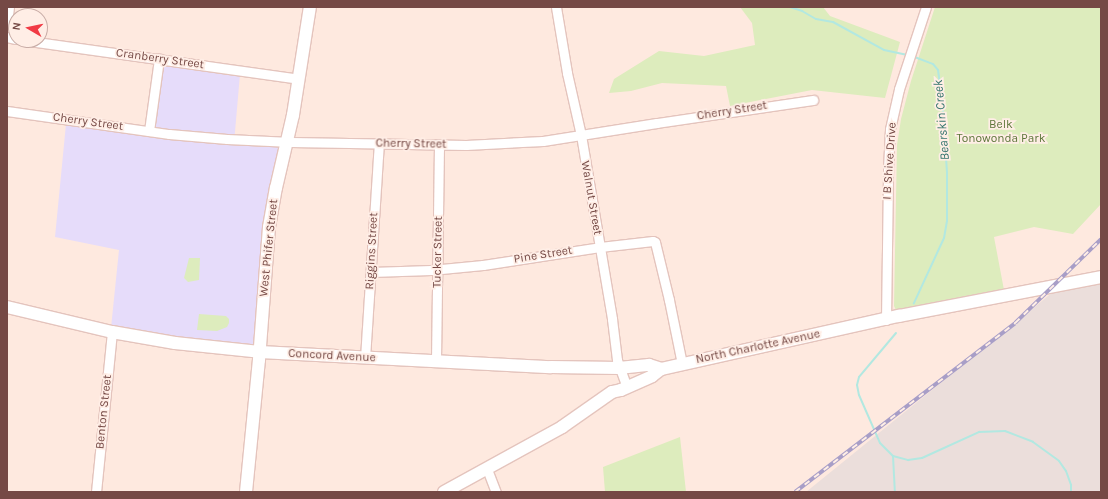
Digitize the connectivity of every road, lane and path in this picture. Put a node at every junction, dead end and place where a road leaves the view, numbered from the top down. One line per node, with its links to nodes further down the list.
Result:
1 (9, 7): 5 (street)
2 (310, 7): 8 (street, West Phifer Street)
3 (556, 7): 12 (street, Walnut Street)
4 (926, 7): 21 (street, I B Shive Drive)
5 (7, 23)
6 (48, 44): 7 (street, Cranberry Street)
7 (159, 59): 8 (street, Cranberry Street); 11 (street)
8 (298, 79): 13 (street, West Phifer Street)
9 (813, 100): 12 (street, Cherry Street)
10 (7, 111): 11 (street, Cherry Street)
11 (149, 131): 13 (street, Cherry Street)
12 (581, 135): 15 (street, Cherry Street); 16 (street, Walnut Street)
13 (288, 142): 14 (street, Cherry Street); 23 (street, West Phifer Street)
14 (379, 143): 15 (street, Cherry Street); 18 (street, Riggins Street)
15 (439, 144): 17 (street, Tucker Street)
16 (600, 247): 17 (street, Pine Street); 26 (street, Pine Street); 27 (street, Walnut Street)
17 (438, 269): 18 (street, Pine Street); 25 (street, Tucker Street)
18 (371, 272): 24 (street, Riggins Street)
19 (1101, 276): 21 (street, North Charlotte Avenue)
20 (7, 307): 22 (street, Concord Avenue)
21 (886, 320): 26 (street, North Charlotte Avenue)
22 (112, 332): 23 (street, Concord Avenue); 31 (street, Benton Street)
23 (260, 352): 24 (street, Concord Avenue); 32 (street, West Phifer Street)
24 (365, 358): 25 (street, Concord Avenue)
25 (436, 360): 27 (street, Concord Avenue)
26 (682, 364): 28 (street, North Charlotte Avenue)
27 (619, 368): 28 (street, Concord Avenue); 29 (street, Walnut Street)
28 (660, 369): 29 (street, North Charlotte Avenue)
29 (626, 384): 30 (street)
30 (487, 468): 33 (street); 34 (street)
31 (96, 492)
32 (246, 492)
33 (444, 492)
34 (496, 492)

